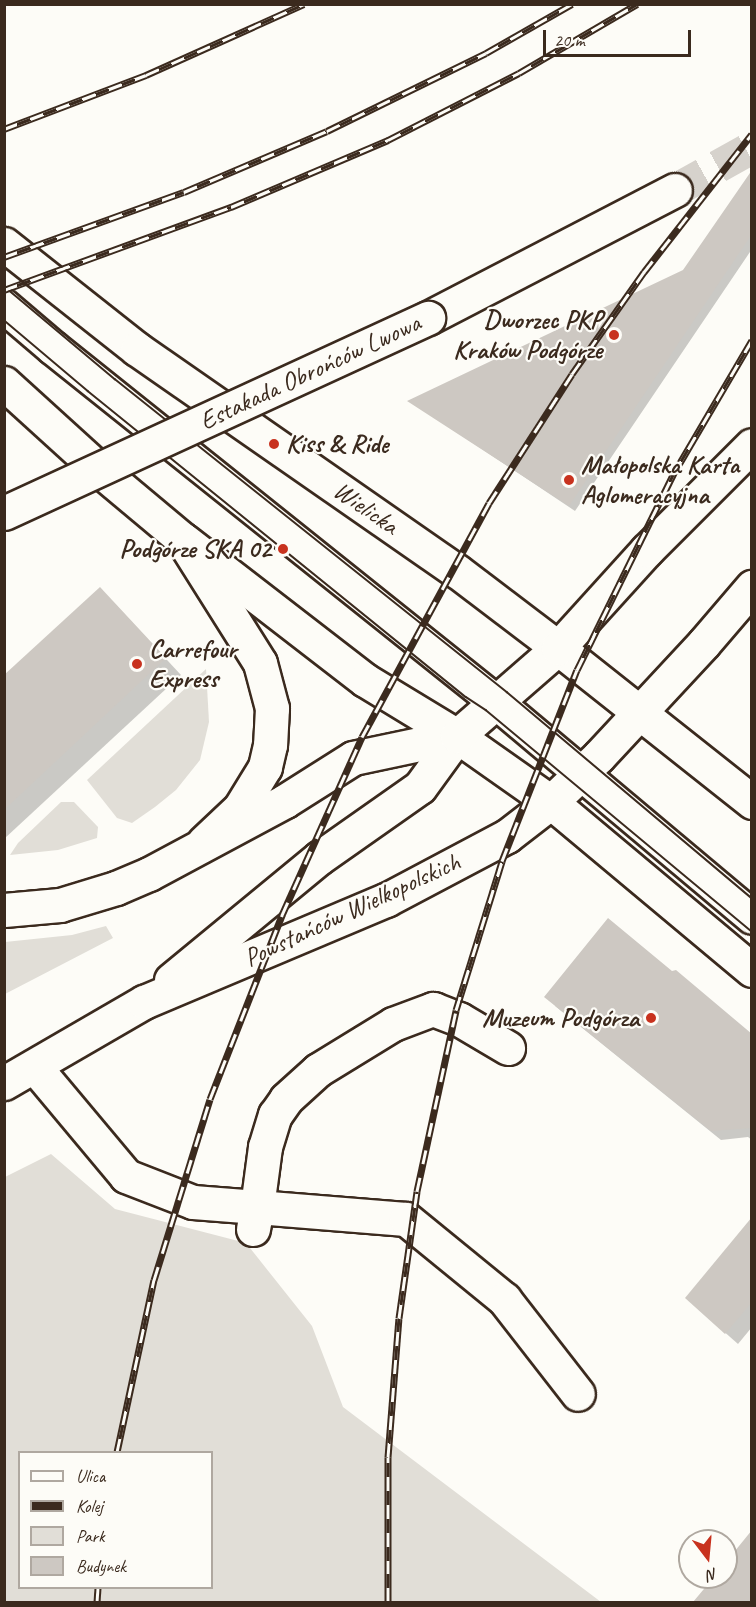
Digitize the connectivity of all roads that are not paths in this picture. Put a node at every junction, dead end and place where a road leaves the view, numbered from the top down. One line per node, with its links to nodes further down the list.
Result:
1 (675, 190): 6 (main road, Estakada Obrońców Lwowa, bridge)
2 (4, 244): 9 (main road, Wielicka)
3 (4, 306): 10 (main road)
4 (4, 383): 7 (main road)
5 (752, 445): 9 (main road, Powstańców Wielkopolskich)
6 (4, 513)
7 (182, 539): 12 (main road); 16 (main road, Powstańców Wielkopolskich)
8 (752, 587): 11 (main road, Powstańców Wielkopolskich)
9 (558, 648): 10 (main road, Powstańców Wielkopolskich); 11 (main road, Wielicka)
10 (496, 702): 12 (main road, Powstańców Wielkopolskich); 13 (main road)
11 (639, 711): 13 (main road, Powstańców Wielkopolskich); 15 (main road, Wielicka)
12 (457, 736): 14 (main road); 16 (main road, Powstańców Wielkopolskich); 20 (main road, Powstańców Wielkopolskich)
13 (580, 775): 14 (main road, Powstańców Wielkopolskich); 18 (main road)
14 (551, 802): 19 (main road); 20 (main road, Powstańców Wielkopolskich)
15 (752, 802)
16 (204, 842): 17 (main road, Powstańców Wielkopolskich)
17 (4, 910)
18 (752, 917)
19 (752, 970)
20 (144, 1002): 22 (main road, Powstańców Wielkopolskich)
21 (508, 1048): 24 (main road)
22 (35, 1067): 23 (main road, Powstańców Wielkopolskich); 24 (main road)
23 (4, 1083)
24 (255, 1218): 25 (main road)
25 (578, 1394)

